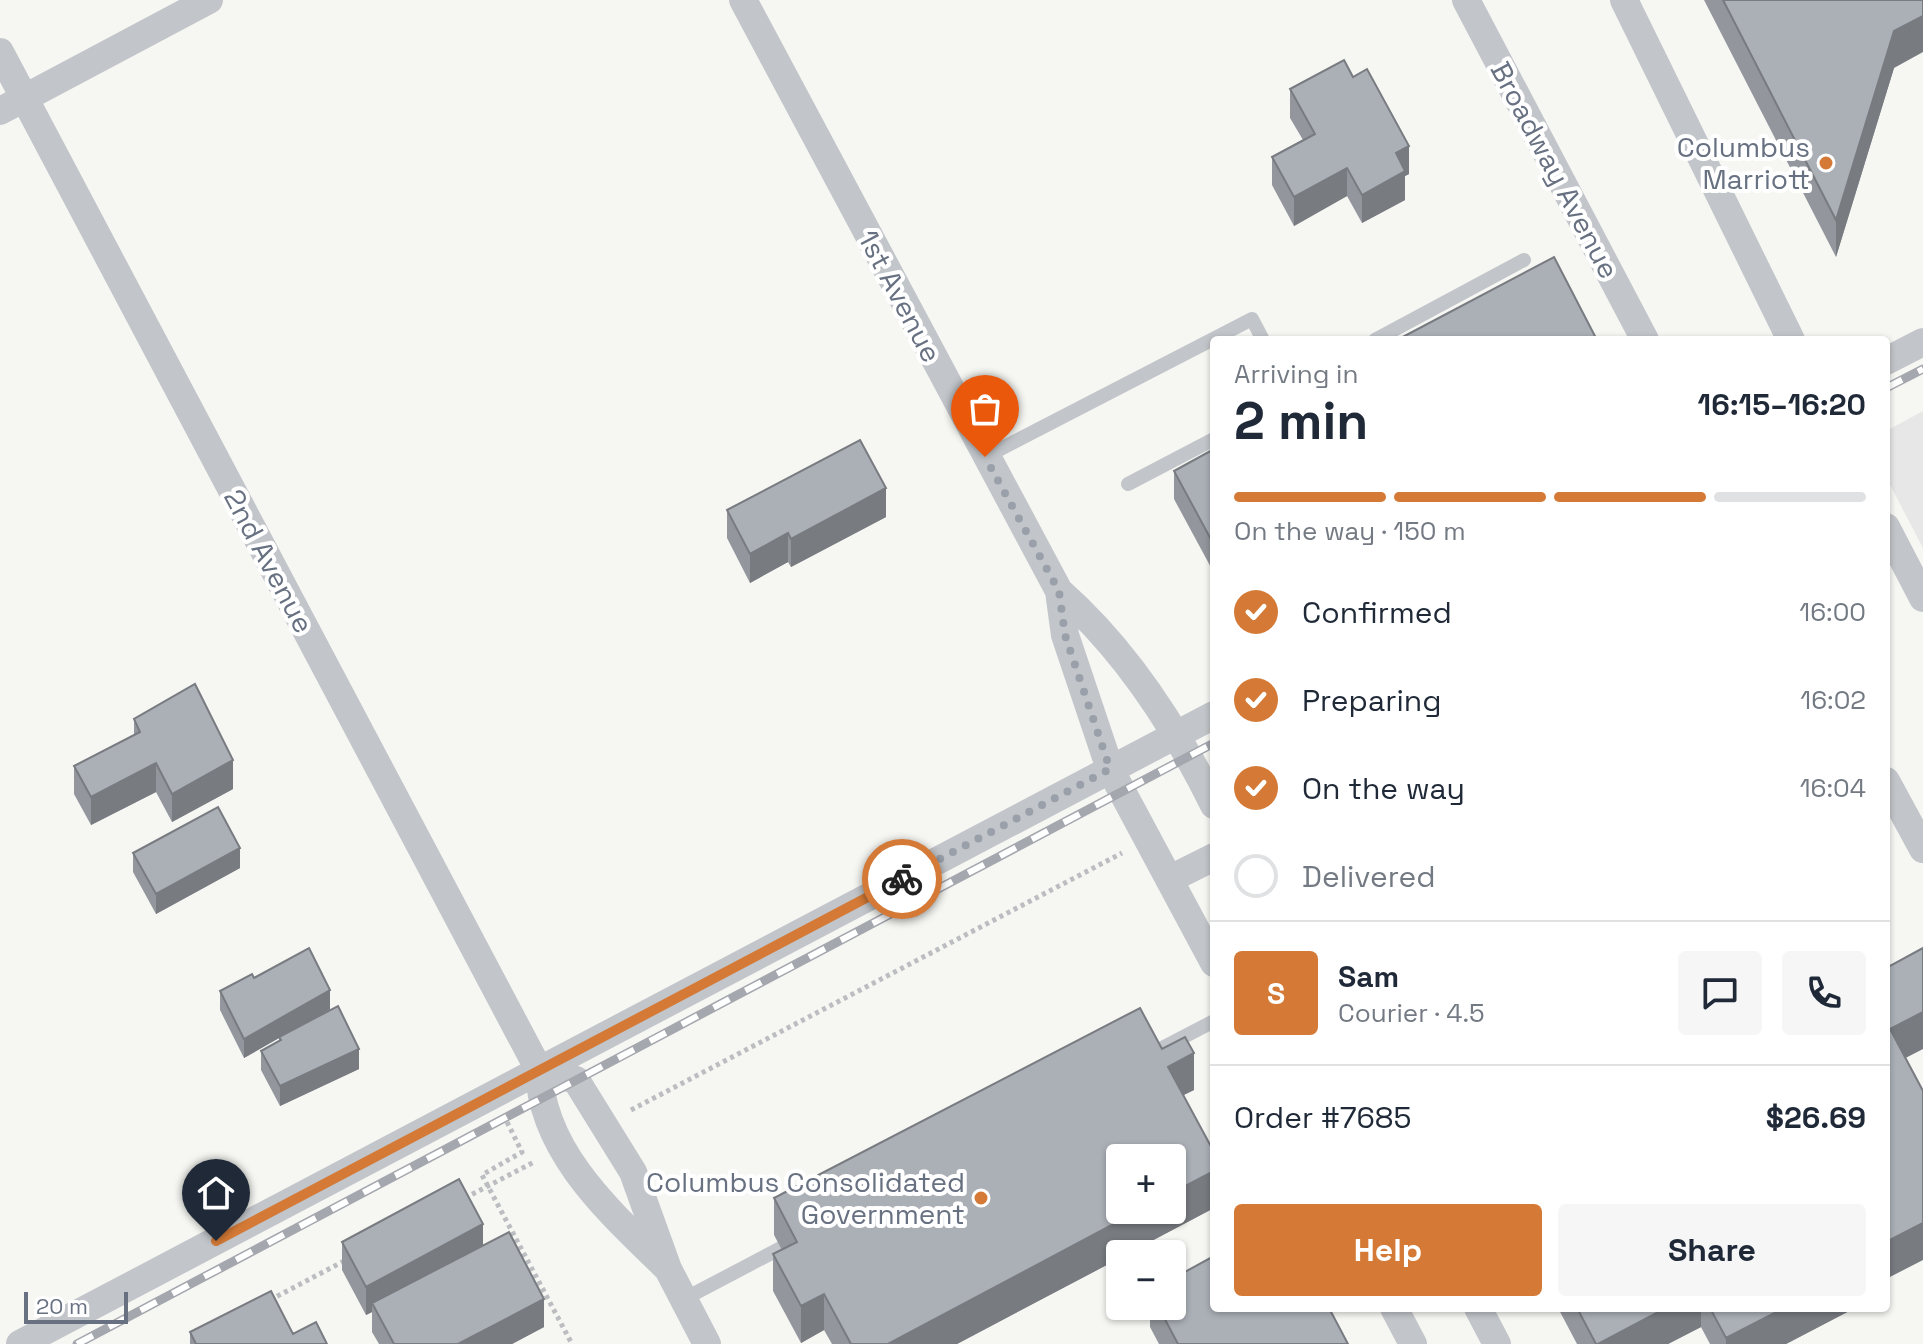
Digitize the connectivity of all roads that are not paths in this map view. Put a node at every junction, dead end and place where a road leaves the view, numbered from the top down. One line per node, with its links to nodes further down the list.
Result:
1 (209, 0): 6 (street)
2 (743, 0): 17 (street, 1st Avenue)
3 (1466, 0): 11 (street, Broadway Avenue)
4 (1624, 0): 12 (street)
5 (0, 52): 6 (street, 2nd Avenue)
6 (12, 104): 33 (street, 2nd Avenue)
7 (1524, 260): 10 (lane)
8 (1219, 336): 9 (lane)
9 (1261, 336)
10 (1382, 336)
11 (1643, 336)
12 (1789, 336)
13 (1210, 341): 17 (lane)
14 (1923, 342): 15 (street)
15 (1890, 359)
16 (1210, 441): 18 (lane)
17 (985, 457): 20 (street, 1st Avenue)
18 (1128, 484)
19 (1895, 560): 21 (street)
20 (1059, 591): 23 (street, 1st Avenue); 24 (street, 1st Avenue)
21 (1923, 598)
22 (1210, 717): 23 (street)
23 (1179, 734): 24 (street); 26 (street, 1st Avenue)
24 (1110, 769): 29 (street, 1st Avenue); 33 (street)
25 (1890, 788): 27 (street)
26 (1210, 797)
27 (1923, 849)
28 (1210, 859): 29 (street)
29 (1170, 879): 30 (street, 1st Avenue)
30 (1210, 955)
31 (1210, 1023): 32 (lane)
32 (1146, 1056)
33 (539, 1070): 35 (street, 2nd Avenue); 35 (street, 2nd Avenue); 39 (street)
34 (781, 1248): 36 (lane)
35 (668, 1269): 36 (street, 2nd Avenue)
36 (684, 1299): 40 (street, 2nd Avenue)
37 (1396, 1312): 41 (street)
38 (1480, 1312): 42 (street)
39 (20, 1344)
40 (707, 1344)
41 (1413, 1344)
42 (1497, 1344)

